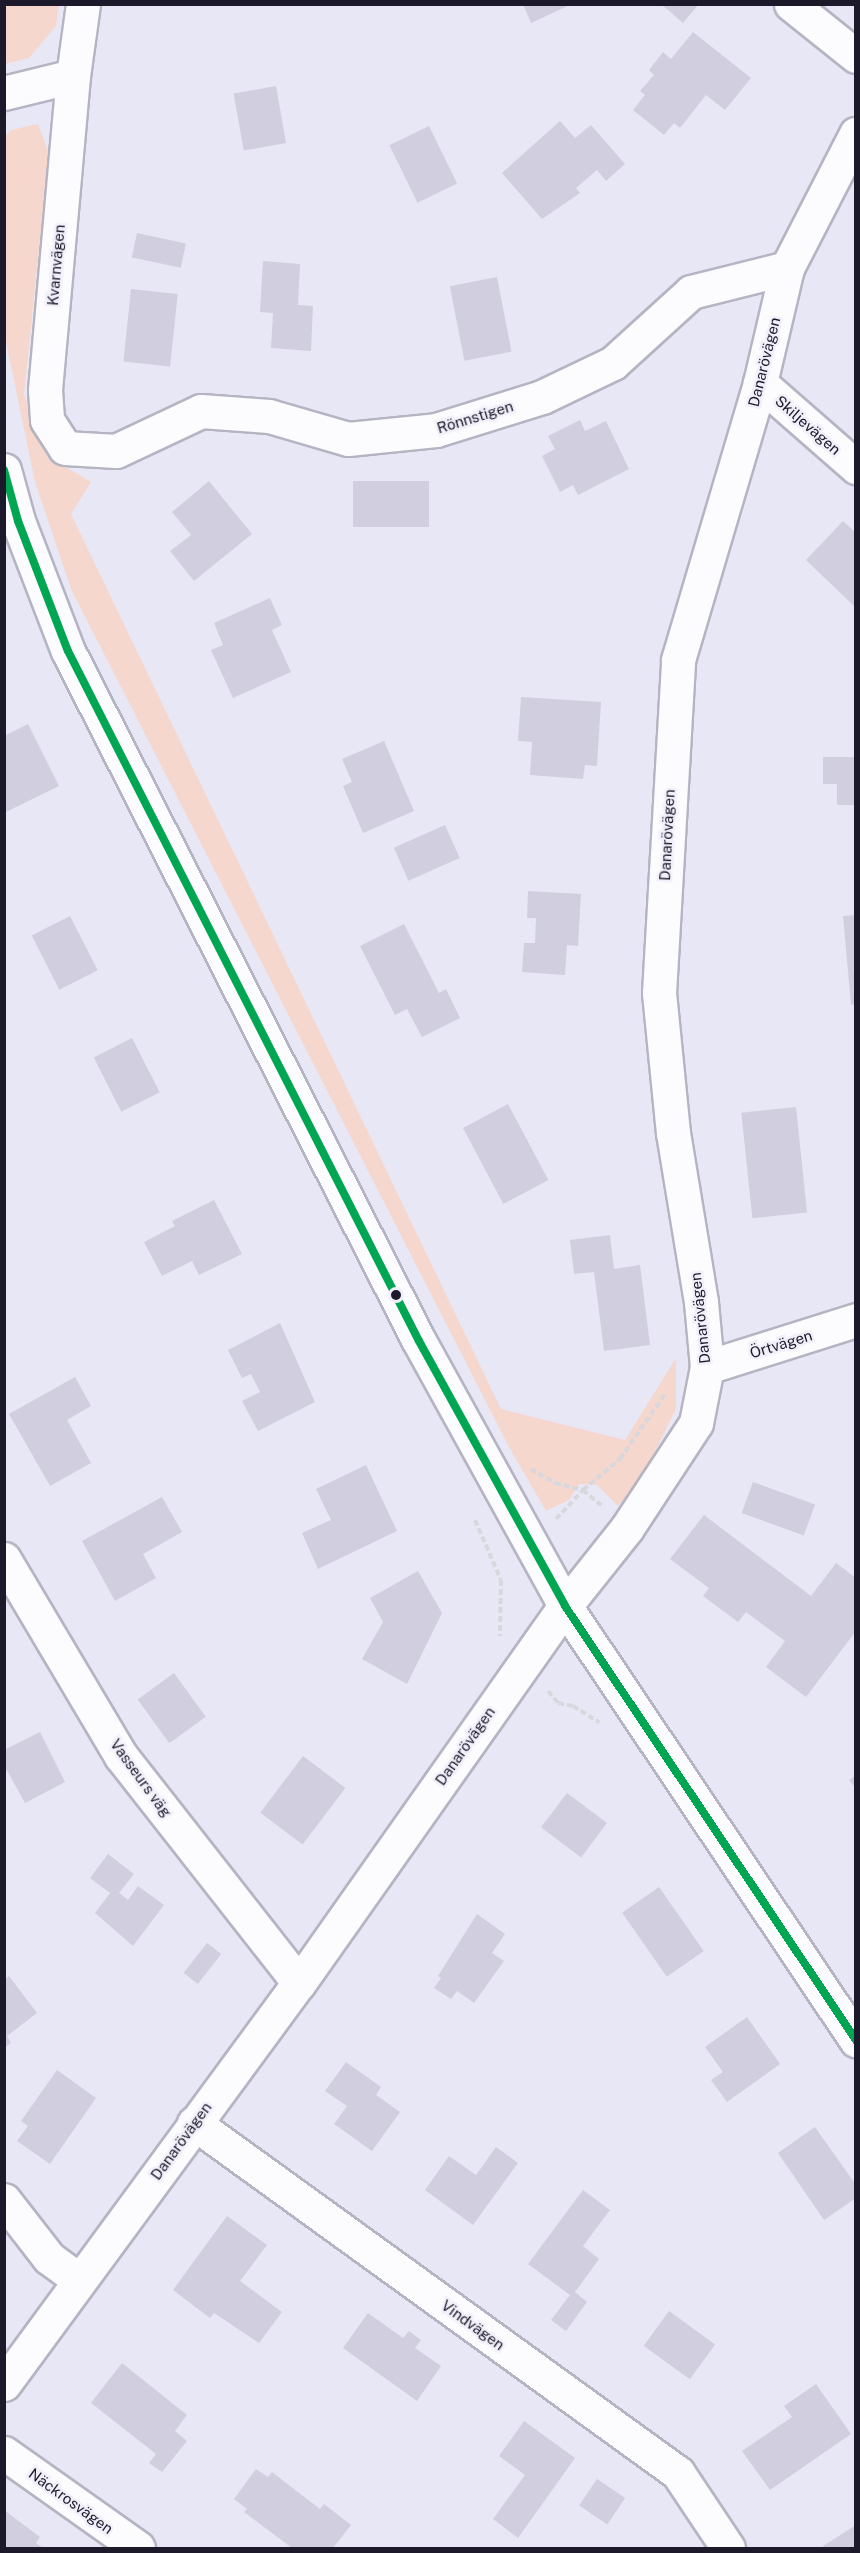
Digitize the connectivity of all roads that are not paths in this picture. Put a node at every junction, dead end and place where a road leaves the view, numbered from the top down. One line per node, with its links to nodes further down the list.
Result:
1 (83, 4): 4 (street, Kvarnvägen)
2 (791, 4): 3 (street)
3 (855, 56)
4 (73, 76): 5 (street); 9 (street, Kvarnvägen)
5 (4, 93)
6 (855, 134): 7 (street, Danarövägen)
7 (787, 268): 8 (street, Danarövägen); 9 (street, Rönnstigen)
8 (759, 383): 10 (street, Skiljevägen); 14 (street, Danarövägen)
9 (64, 448)
10 (855, 467)
11 (4, 470): 12 (street)
12 (11, 525): 16 (street)
13 (855, 1320): 14 (street, Örtvägen)
14 (707, 1367): 16 (street, Danarövägen)
15 (4, 1558): 17 (street, Vasseurs väg)
16 (564, 1606): 17 (street, Danarövägen); 18 (street)
17 (299, 1983): 19 (street, Danarövägen)
18 (855, 2040)
19 (194, 2123): 21 (street, Danarövägen); 25 (street, Vindvägen)
20 (4, 2200): 21 (street)
21 (79, 2280): 22 (street, Danarövägen)
22 (4, 2384)
23 (4, 2453): 24 (street, Näckrosvägen)
24 (138, 2548)
25 (728, 2548)

